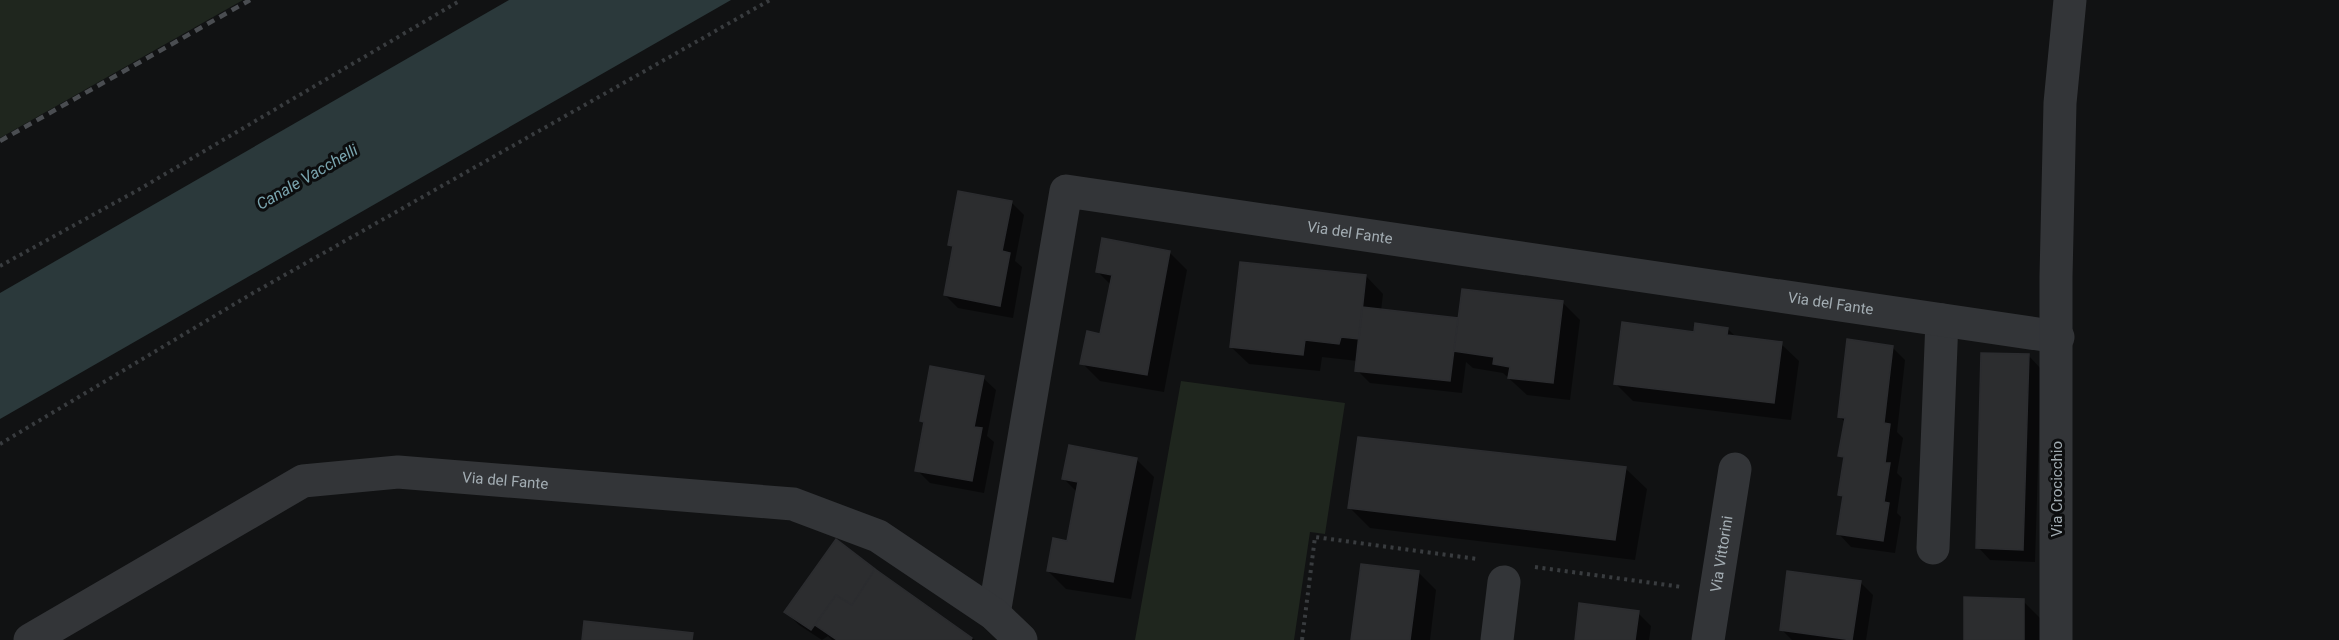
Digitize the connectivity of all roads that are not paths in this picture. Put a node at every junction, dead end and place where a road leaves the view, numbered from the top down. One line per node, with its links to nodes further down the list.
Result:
1 (2070, 0): 3 (street, Via Crocicchio)
2 (1942, 320): 3 (street, Via del Fante); 5 (street); 7 (street, Via del Fante)
3 (2058, 337): 12 (street, Via Crocicchio)
4 (1734, 469): 11 (street, Via Vittorini)
5 (1933, 548)
6 (1504, 582): 10 (street)
7 (994, 614): 8 (street, Via del Fante); 9 (street, Via del Fante)
8 (30, 640)
9 (1021, 640)
10 (1497, 640)
11 (1708, 640)
12 (2056, 640)

